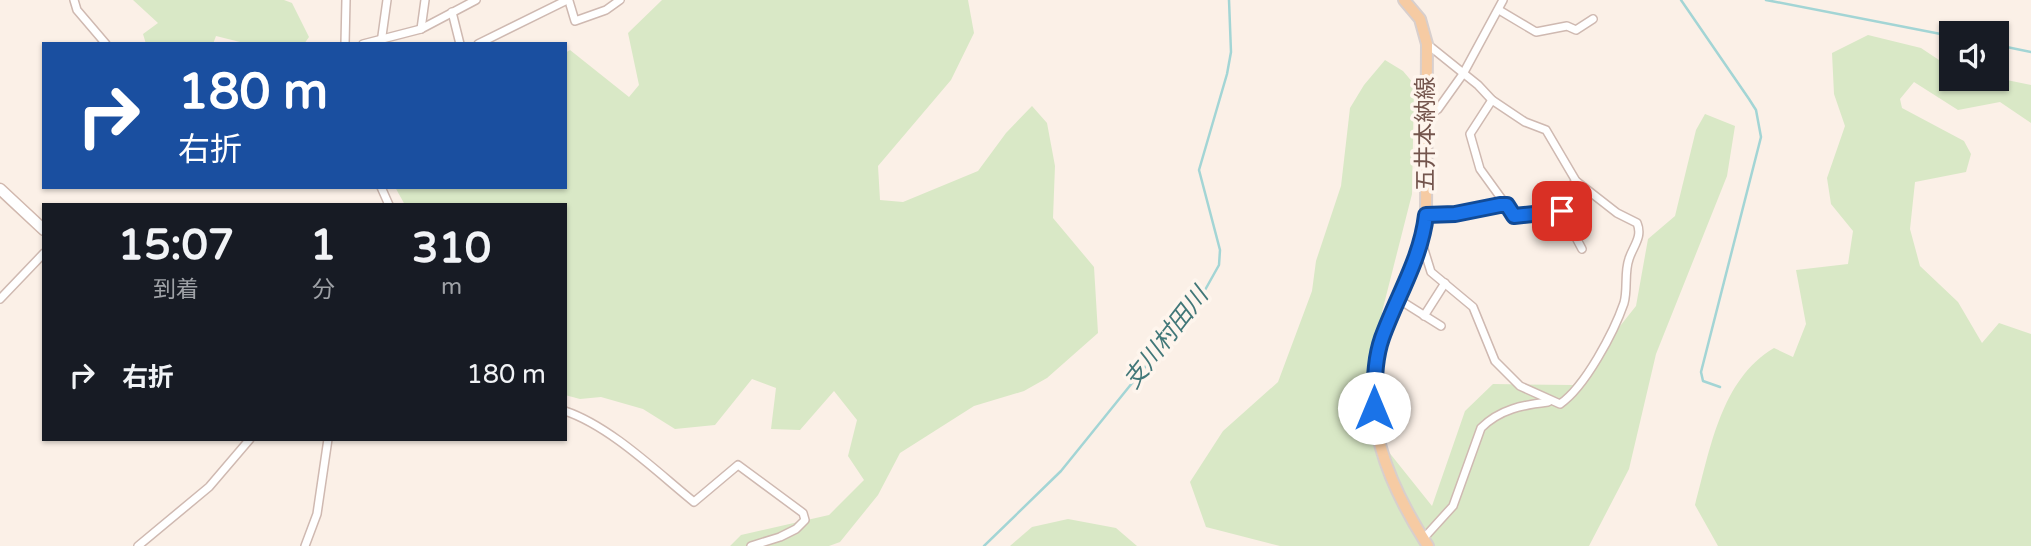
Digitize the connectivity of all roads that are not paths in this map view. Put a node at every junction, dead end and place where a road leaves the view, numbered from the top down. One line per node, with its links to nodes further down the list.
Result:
1 (74, 0): 15 (street)
2 (346, 0): 16 (street)
3 (387, 0): 17 (street)
4 (425, 0): 14 (street)
5 (476, 0): 12 (street)
6 (565, 0): 10 (street); 19 (street)
7 (620, 0): 10 (street)
8 (1404, 0): 20 (main road, 五井本納線)
9 (1503, 0): 11 (street)
10 (608, 4)
11 (1499, 10): 13 (street); 21 (street)
12 (452, 12): 14 (street); 18 (street)
13 (1593, 19)
14 (421, 29): 17 (street)
15 (104, 42)
16 (345, 42)
17 (380, 42)
18 (460, 42)
19 (482, 42)
20 (1427, 44): 21 (street); 23 (main road, 五井本納線)
21 (1462, 74): 22 (street); 23 (street)
22 (1492, 100): 24 (street); 26 (street)
23 (1426, 117): 28 (main road, 五井本納線)
24 (1576, 181): 27 (street); 38 (street)
25 (0, 189): 29 (street)
26 (1507, 205): 27 (street); 28 (street)
27 (1562, 211): 31 (street)
28 (1426, 215): 30 (main road, 五井本納線)
29 (42, 228)
30 (1422, 243): 33 (street); 35 (main road, 五井本納線)
31 (1582, 250)
32 (42, 255): 34 (street)
33 (1445, 283): 36 (street); 38 (street)
34 (0, 299)
35 (1398, 299): 36 (street); 42 (main road, 五井本納線)
36 (1424, 316): 37 (street)
37 (1441, 326)
38 (1549, 402): 42 (street)
39 (567, 412): 45 (street)
40 (248, 441): 43 (street)
41 (328, 441): 44 (street)
42 (1426, 542)
43 (138, 546)
44 (305, 546)
45 (751, 546)

